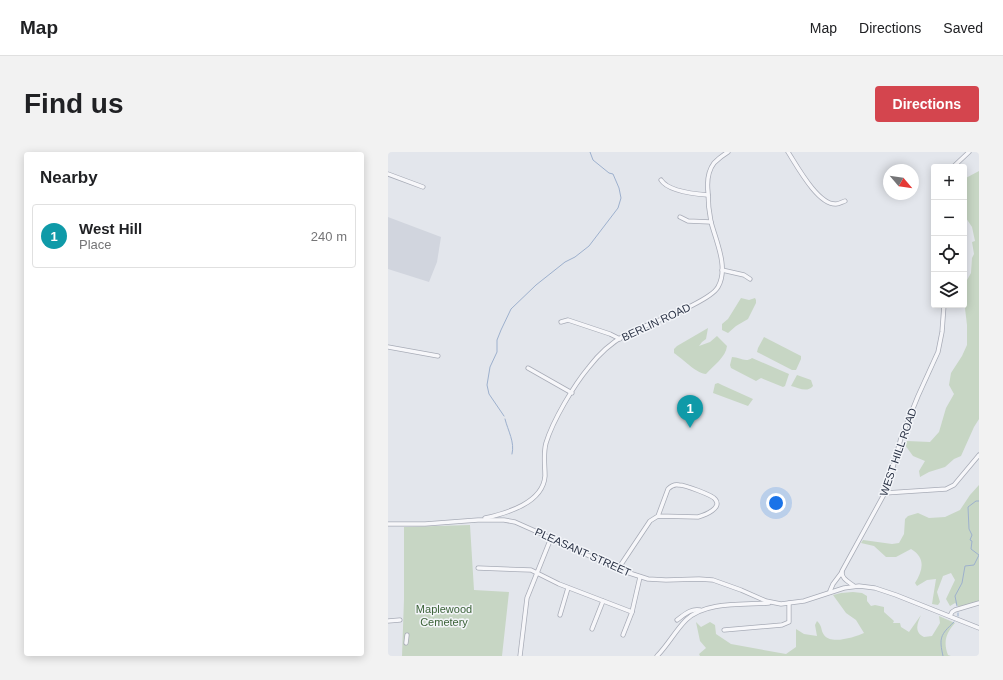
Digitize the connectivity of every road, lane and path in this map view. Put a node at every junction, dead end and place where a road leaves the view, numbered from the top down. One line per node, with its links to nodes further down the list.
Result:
1 (728, 152): 8 (street, BERLIN ROAD)
2 (788, 152): 9 (street)
3 (969, 152): 4 (street)
4 (956, 164)
5 (388, 174): 7 (street)
6 (661, 180): 8 (street)
7 (423, 187)
8 (708, 195): 11 (street, BERLIN ROAD)
9 (845, 201)
10 (680, 216): 11 (street)
11 (711, 222): 12 (street, BERLIN ROAD)
12 (722, 270): 13 (street); 16 (street, BERLIN ROAD)
13 (750, 279)
14 (944, 308): 22 (street, WEST HILL ROAD)
15 (561, 322): 16 (street)
16 (620, 339): 20 (street, BERLIN ROAD)
17 (388, 347): 18 (street)
18 (438, 356)
19 (528, 368): 20 (street)
20 (572, 393): 24 (street, BERLIN ROAD)
21 (979, 455): 22 (street)
22 (885, 493): 29 (street, WEST HILL ROAD)
23 (658, 516): 23 (street); 28 (street)
24 (478, 520): 25 (street, PLEASANT STREET); 26 (street, PLEASANT STREET)
25 (388, 524)
26 (551, 538): 28 (street, PLEASANT STREET); 30 (street)
27 (478, 568): 30 (street)
28 (618, 569): 31 (street, PLEASANT STREET)
29 (842, 571): 32 (street); 34 (street, WEST HILL ROAD)
30 (537, 574): 33 (street); 54 (street)
31 (640, 577): 35 (street, PLEASANT STREET); 42 (street)
32 (855, 586): 34 (street, PLEASANT STREET); 44 (street, PLEASANT STREET)
33 (568, 588): 36 (street); 43 (street)
34 (830, 592): 38 (street, PLEASANT STREET)
35 (752, 595): 37 (street, PLEASANT STREET); 40 (street)
36 (603, 601): 42 (street); 49 (street)
37 (773, 603): 38 (street, PLEASANT STREET); 40 (street)
38 (789, 603): 50 (street)
39 (979, 603): 44 (street)
40 (750, 604): 41 (street)
41 (700, 611): 46 (street); 55 (street)
42 (632, 612): 51 (street)
43 (560, 615)
44 (950, 616): 48 (street, PLEASANT STREET)
45 (400, 620): 47 (street)
46 (677, 620)
47 (388, 621)
48 (979, 628)
49 (592, 629)
50 (724, 630)
51 (623, 635)
52 (407, 636): 53 (street)
53 (406, 643)
54 (520, 656)
55 (657, 656)

